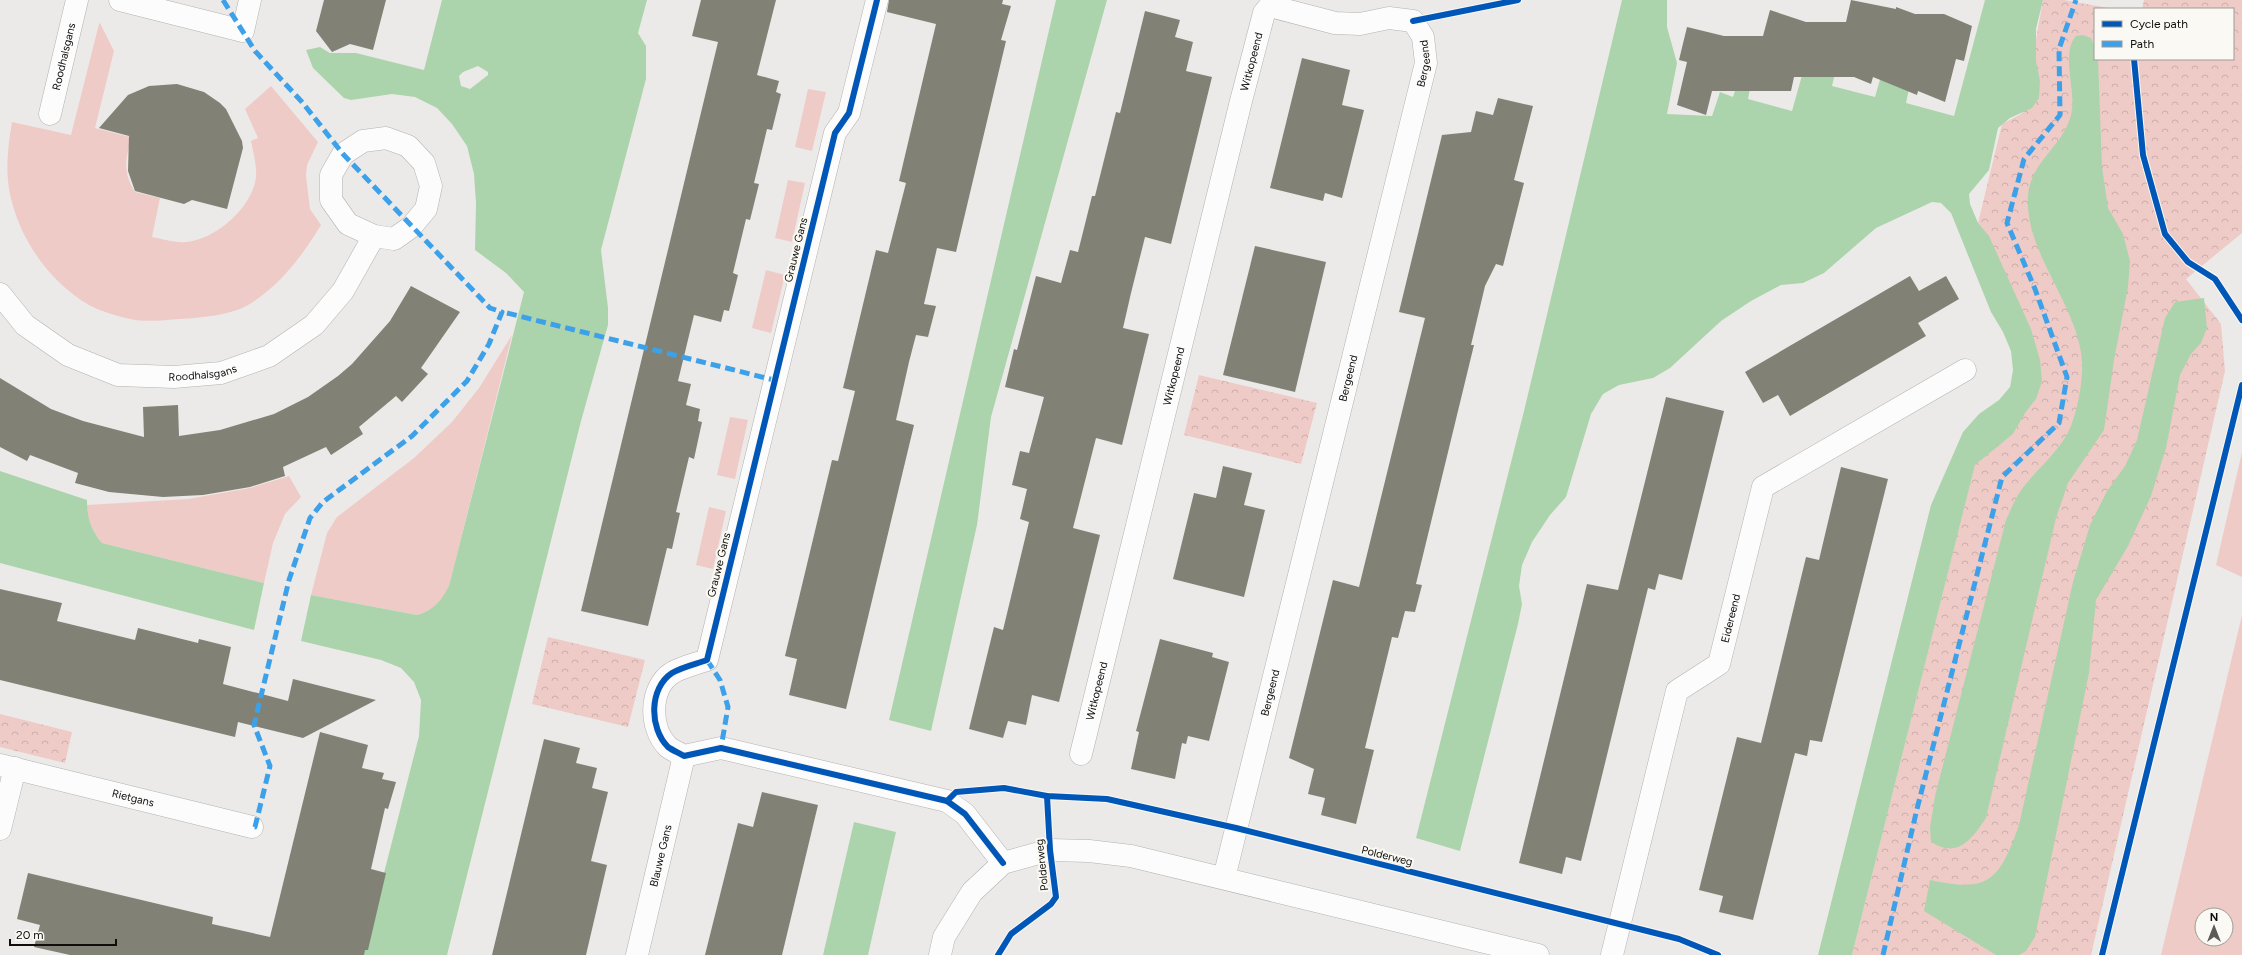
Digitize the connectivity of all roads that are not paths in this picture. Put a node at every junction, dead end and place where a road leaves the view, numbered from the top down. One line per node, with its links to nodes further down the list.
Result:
1 (77, 0): 6 (street, Roodhalsgans)
2 (120, 0): 3 (street)
3 (250, 0)
4 (878, 0): 11 (street, Grauwe Gans)
5 (1271, 3): 10 (street, Witkopeend); 16 (street, Bergeend)
6 (50, 114)
7 (374, 236): 7 (street); 8 (street, Roodhalsgans)
8 (0, 294)
9 (1966, 370): 20 (street, Eidereend)
10 (1081, 754)
11 (684, 756): 15 (street); 17 (street, Blauwe Gans)
12 (8, 766): 13 (street, Rietgans); 14 (street, Rietgans)
13 (252, 826)
14 (0, 829)
15 (1003, 862): 16 (street, Polderweg); 18 (street, Polderweg)
16 (1224, 878): 19 (street, Polderweg)
17 (637, 955)
18 (940, 955)
19 (1538, 955)
20 (1612, 955)

